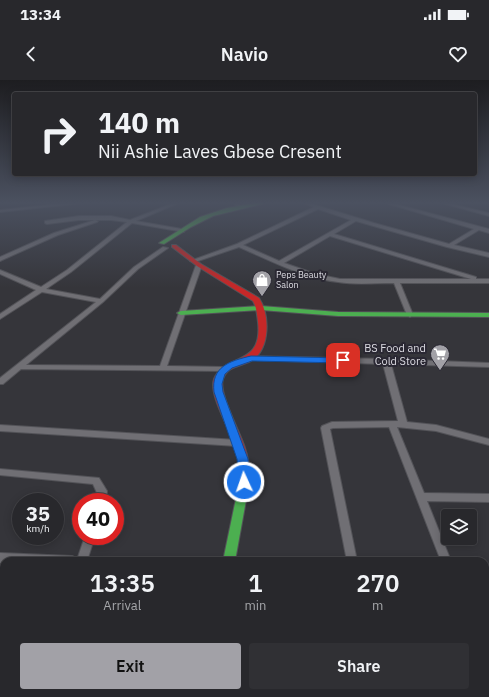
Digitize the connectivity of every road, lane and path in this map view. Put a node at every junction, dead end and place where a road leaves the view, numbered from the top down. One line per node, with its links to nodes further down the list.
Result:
1 (66, 231): 14 (street)
2 (119, 231): 20 (street)
3 (175, 231): 8 (street)
4 (269, 231): 10 (street)
5 (336, 231): 9 (street)
6 (397, 231): 12 (street)
7 (474, 231): 12 (street)
8 (180, 232): 11 (street)
9 (330, 234): 16 (street); 18 (street)
10 (239, 245): 15 (street); 16 (street)
11 (167, 246): 15 (street); 21 (street)
12 (450, 246): 13 (street)
13 (489, 255)
14 (0, 259)
15 (196, 263): 22 (street); 23 (street)
16 (279, 263): 19 (street)
17 (0, 272): 20 (street)
18 (486, 281): 19 (street)
19 (396, 282): 24 (street)
20 (42, 290): 21 (street); 26 (street)
21 (101, 301): 30 (street)
22 (261, 308): 23 (street); 24 (street); 27 (street)
23 (180, 313): 31 (street)
24 (410, 315): 25 (street)
25 (489, 315)
26 (0, 317)
27 (251, 358): 28 (street); 32 (street)
28 (386, 361): 29 (street); 35 (street)
29 (489, 365)
30 (21, 367): 31 (street); 33 (street)
31 (163, 368): 32 (street)
32 (224, 369): 38 (street)
33 (0, 382)
34 (392, 424): 35 (street); 41 (street); 46 (street)
35 (403, 424): 37 (street)
36 (0, 428): 38 (street)
37 (489, 442)
38 (237, 443): 45 (street)
39 (0, 472): 40 (street)
40 (103, 493)
41 (420, 498): 42 (street); 47 (street)
42 (489, 498)
43 (87, 545): 44 (street)
44 (83, 557)
45 (231, 557)
46 (351, 557)
47 (444, 557)

